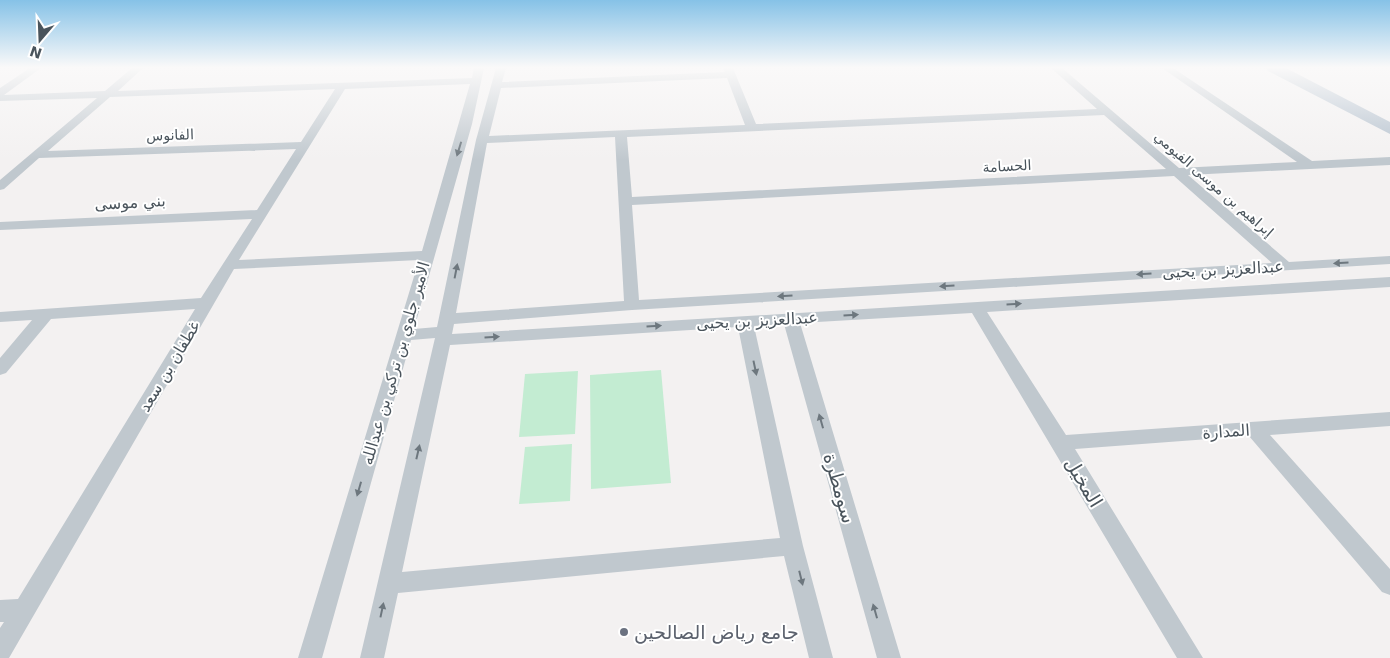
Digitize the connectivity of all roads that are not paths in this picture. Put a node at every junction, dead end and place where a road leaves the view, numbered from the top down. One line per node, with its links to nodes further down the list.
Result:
1 (102, 99): 19 (street)
2 (334, 99): 18 (street, غطفان بن سعد)
3 (472, 99): 13 (street, الأمير جلوي بن تركي بن عبدالله)
4 (493, 99): 12 (street, الأمير جلوي بن تركي بن عبدالله)
5 (740, 99): 14 (street)
6 (1091, 99): 10 (street, إبراهيم بن موسى الفيومي)
7 (1212, 99): 21 (street)
8 (1333, 99): 11 (main road)
9 (1384, 107): 11 (main road)
10 (1106, 112): 14 (street); 22 (street, إبراهيم بن موسى الفيومي)
11 (1368, 116): 15 (main road)
12 (487, 119): 13 (street); 17 (street, الأمير جلوي بن تركي بن عبدالله)
13 (467, 120): 27 (street, الأمير جلوي بن تركي بن عبدالله, one-way to 27)
14 (752, 128): 16 (street)
15 (1390, 129)
16 (621, 134): 17 (street); 24 (street)
17 (482, 140): 41 (street, الأمير جلوي بن تركي بن عبدالله, one-way to 17)
18 (306, 145): 19 (street, الفانوس); 25 (street, غطفان بن سعد)
19 (36, 156): 23 (street)
20 (1390, 161): 21 (street, الحسامة)
21 (1309, 165): 22 (street, الحسامة)
22 (1178, 172): 24 (street, الحسامة); 30 (street, إبراهيم بن موسى الفيومي)
23 (0, 186)
24 (625, 201): 35 (street)
25 (262, 214): 26 (street, بني موسى); 29 (street, غطفان بن سعد)
26 (0, 226)
27 (426, 255): 29 (street); 42 (street, الأمير جلوي بن تركي بن عبدالله)
28 (1390, 260): 30 (street, عبدالعزيز بن يحيى, one-way to 30)
29 (228, 265): 34 (street, غطفان بن سعد)
30 (1284, 265): 31 (street, عبدالعزيز بن يحيى, one-way to 31)
31 (1056, 279): 33 (street); 35 (street, عبدالعزيز بن يحيى, one-way to 35)
32 (1390, 282): 33 (street, عبدالعزيز بن يحيى)
33 (1071, 300): 36 (street, عبدالعزيز بن يحيى, one-way to 33)
34 (206, 303): 37 (street); 50 (street, غطفان بن سعد)
35 (632, 305): 41 (street, عبدالعزيز بن يحيى)
36 (976, 307): 39 (street, عبدالعزيز بن يحيى, one-way to 36); 46 (street, المخيل)
37 (46, 314): 38 (street); 43 (street)
38 (0, 316)
39 (791, 319): 40 (street, عبدالعزيز بن يحيى); 56 (street, سومطرة, one-way to 39)
40 (745, 320): 41 (street, عبدالعزيز بن يحيى, one-way to 40); 47 (street, one-way to 47)
41 (445, 330): 42 (street); 48 (street, الأمير جلوي بن تركي بن عبدالله, one-way to 41)
42 (403, 335): 53 (street, الأمير جلوي بن تركي بن عبدالله, one-way to 53)
43 (0, 369)
44 (1390, 420): 45 (street, المدارة)
45 (1254, 429): 46 (street, المدارة); 49 (street)
46 (1061, 443): 57 (street, المخيل)
47 (792, 546): 48 (street); 55 (street, one-way to 55)
48 (387, 584): 54 (street, الأمير جلوي بن تركي بن عبدالله, one-way to 48)
49 (1390, 585)
50 (24, 609): 51 (street); 52 (street, غطفان بن سعد)
51 (0, 611)
52 (0, 650)
53 (310, 658)
54 (372, 658)
55 (821, 658)
56 (889, 658)
57 (1191, 658)

